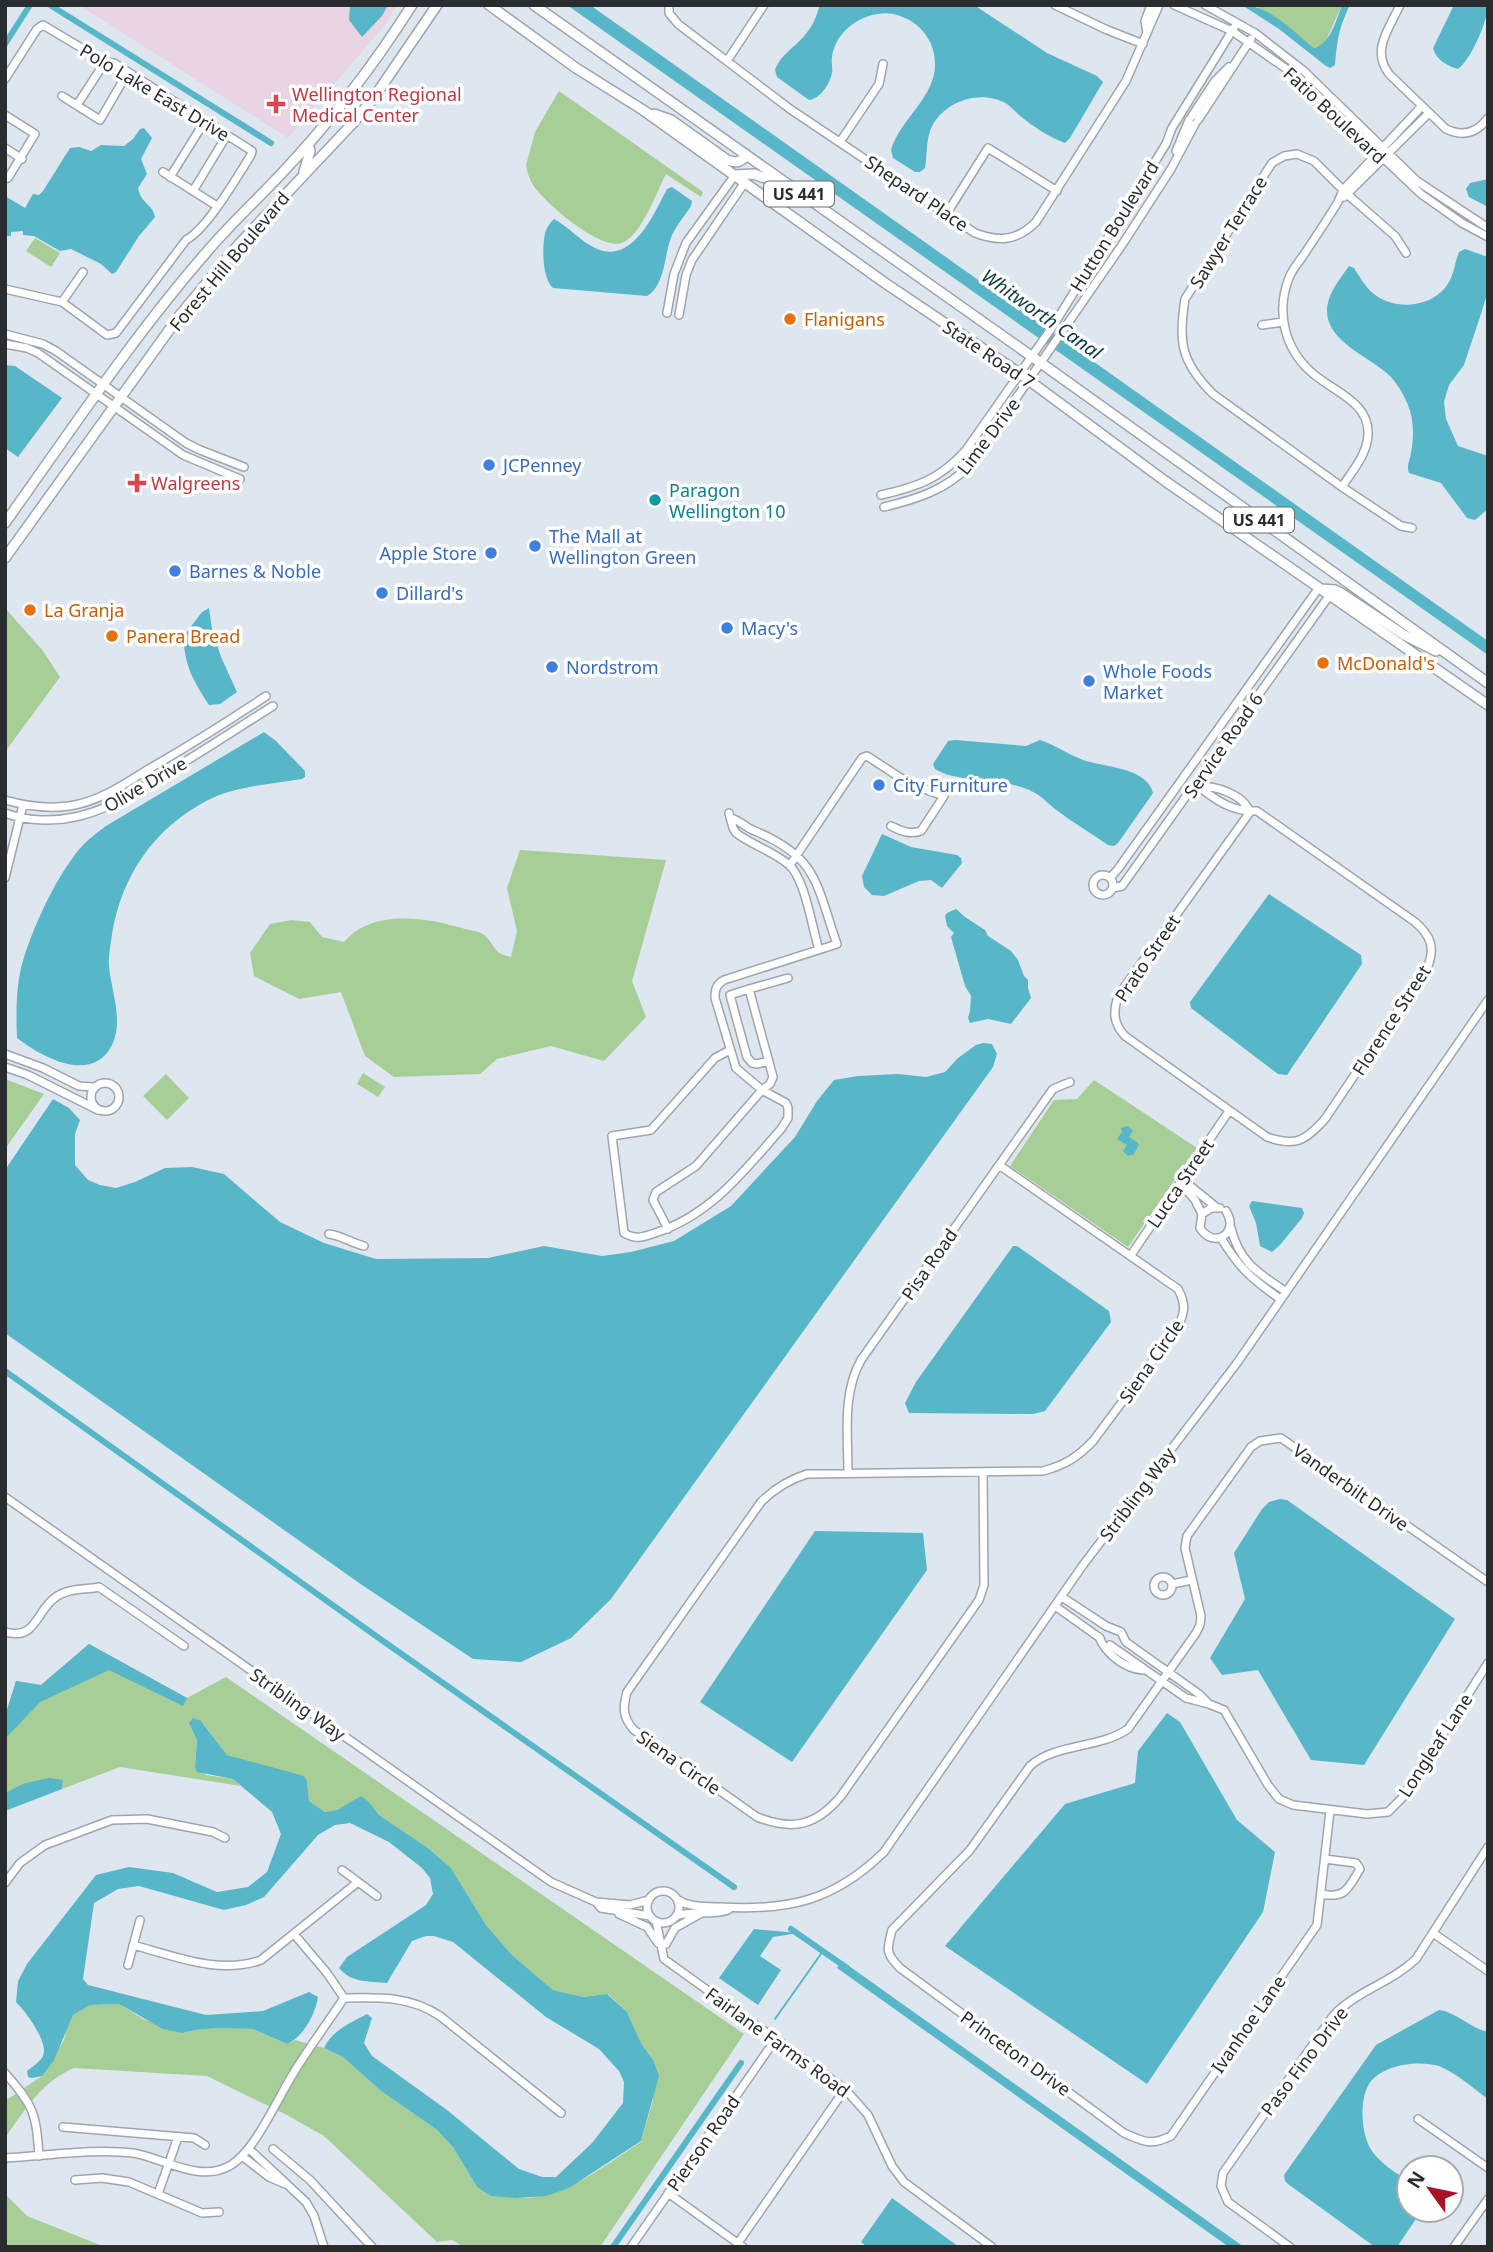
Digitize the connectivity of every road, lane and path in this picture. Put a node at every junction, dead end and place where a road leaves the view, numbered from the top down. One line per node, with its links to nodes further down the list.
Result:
1 (412, 5): 40 (main road, Forest Hill Boulevard)
2 (437, 5): 49 (main road, Forest Hill Boulevard)
3 (489, 5): 30 (main road, State Road 7 / US 441)
4 (534, 5): 44 (main road, State Road 7 / US 441)
5 (669, 5): 20 (street, Shepard Place)
6 (764, 5): 20 (street)
7 (1055, 5): 18 (street)
8 (1151, 5): 16 (street, Shepard Place)
9 (1159, 5): 16 (street, Shepard Place)
10 (1174, 5): 14 (street, Fatio Boulevard)
11 (1205, 5): 13 (street, Fatio Boulevard)
12 (1400, 5): 29 (street)
13 (1237, 23): 14 (street, Hutton Boulevard); 15 (street, Fatio Boulevard)
14 (1232, 32): 17 (street, Fatio Boulevard); 24 (street, Hutton Boulevard)
15 (1255, 33): 17 (street, Hutton Boulevard); 41 (street, Fatio Boulevard)
16 (1147, 34): 18 (street, Shepard Place)
17 (1249, 43): 19 (street, Hutton Boulevard); 45 (street, Fatio Boulevard)
18 (1143, 44): 55 (street, Shepard Place)
19 (1240, 56): 26 (street, Hutton Boulevard); 34 (street, Hutton Boulevard)
20 (727, 61): 39 (street, Shepard Place)
21 (105, 62): 23 (street, Polo Lake East Drive); 25 (street, Polo Lake East Drive); 28 (street)
22 (883, 64): 39 (street)
23 (128, 72): 28 (street); 35 (street, Polo Lake East Drive)
24 (1205, 75): 26 (street); 36 (street, Hutton Boulevard)
25 (5, 79)
26 (1215, 81): 34 (street, Hutton Boulevard)
27 (62, 96): 28 (street)
28 (77, 105)
29 (1422, 106): 31 (street); 41 (street)
30 (643, 110): 44 (main road); 50 (main road, State Road 7 / US 441)
31 (1429, 113): 33 (street); 43 (street)
32 (5, 115): 46 (street)
33 (1488, 118)
34 (1193, 120): 37 (street, Hutton Boulevard); 47 (street, Hutton Boulevard)
35 (205, 121): 38 (street, Polo Lake East Drive); 51 (street)
36 (1172, 128): 37 (street); 72 (street, Hutton Boulevard)
37 (1182, 134): 47 (street, Hutton Boulevard)
38 (227, 135): 54 (street); 58 (street, Polo Lake East Drive)
39 (840, 142): 59 (street, Shepard Place)
40 (308, 144): 49 (main road); 76 (main road, Forest Hill Boulevard)
41 (1382, 146): 43 (street, Fatio Boulevard); 45 (street)
42 (5, 148): 46 (street)
43 (1389, 153): 45 (street); 60 (street, Fatio Boulevard)
44 (746, 156): 57 (main road, State Road 7 / US 441)
45 (1380, 156): 56 (street); 61 (street, Fatio Boulevard)
46 (22, 159): 52 (street)
47 (1171, 169): 73 (street, Hutton Boulevard)
48 (163, 173): 51 (street)
49 (303, 175): 78 (main road, Forest Hill Boulevard)
50 (735, 175): 53 (main road, State Road 7 / US 441); 57 (main road); 66 (street)
51 (170, 177): 54 (street)
52 (5, 179)
53 (745, 182): 67 (street); 74 (main road, State Road 7 / US 441)
54 (193, 191): 58 (street)
55 (1057, 191): 59 (street, Shepard Place); 59 (street)
56 (1345, 192): 62 (street, Sawyer Terrace); 68 (street); 82 (street, Sawyer Terrace)
57 (799, 193): 72 (main road, State Road 7 / US 441)
58 (217, 206): 65 (street, Polo Lake East Drive)
59 (947, 214)
60 (1488, 229)
61 (1488, 237)
62 (1406, 253)
63 (83, 272): 65 (street)
64 (5, 289): 65 (street, Polo Lake East Drive)
65 (62, 302)
66 (667, 313)
67 (679, 315)
68 (1283, 322): 69 (street); 82 (street)
69 (1262, 325)
70 (5, 334): 76 (street)
71 (5, 344): 77 (street)
72 (1031, 357): 73 (main road, State Road 7 / US 441); 74 (street, Lime Drive)
73 (1041, 363): 75 (street, Lime Drive); 90 (main road, State Road 7 / US 441)
74 (1019, 373): 75 (main road, State Road 7 / US 441); 83 (street, Lime Drive)
75 (1029, 380): 84 (street, Lime Drive); 88 (main road, State Road 7 / US 441)
76 (104, 384): 77 (main road, Forest Hill Boulevard); 78 (street)
77 (96, 394): 79 (street); 85 (main road, Forest Hill Boulevard)
78 (122, 397): 79 (main road, Forest Hill Boulevard); 80 (street)
79 (114, 408): 81 (street); 87 (main road, Forest Hill Boulevard)
80 (244, 467)
81 (240, 479)
82 (1342, 487): 86 (street, Sawyer Terrace)
83 (881, 495)
84 (884, 507)
85 (5, 523)
86 (1412, 528)
87 (5, 558)
88 (1318, 589): 89 (main road, State Road 7 / US 441); 90 (main road); 105 (street, Service Road 6)
89 (1329, 596): 93 (main road, State Road 7 / US 441); 95 (street, Service Road 6)
90 (1457, 661): 91 (main road, State Road 7 / US 441)
91 (1488, 683)
92 (266, 696): 97 (street, Olive Drive)
93 (1488, 705)
94 (273, 706): 100 (street, Olive Drive)
95 (1198, 786): 98 (street, Florence Street); 98 (street, Florence Street); 106 (street, Service Road 6)
96 (5, 800): 97 (street, Olive Drive)
97 (23, 805): 100 (street)
98 (1250, 811): 123 (street, Prato Street); 123 (street, Florence Street)
99 (5, 813): 100 (street, Olive Drive)
100 (20, 817): 104 (street)
101 (891, 826): 102 (street)
102 (798, 856): 103 (street); 103 (street); 107 (street)
103 (790, 865): 108 (street)
104 (5, 878)
105 (1110, 878): 106 (street); 106 (street)
106 (1113, 888)
107 (822, 899): 108 (street); 109 (street)
108 (806, 904): 110 (street)
109 (828, 919): 110 (street); 111 (street)
110 (811, 924): 111 (street)
111 (819, 950): 115 (street)
112 (789, 978): 113 (street)
113 (749, 989): 117 (street); 117 (street)
114 (1488, 1000): 134 (street, Stribling Way)
115 (730, 1050): 121 (street); 129 (street)
116 (5, 1054): 120 (street)
117 (769, 1061): 121 (street)
118 (5, 1067): 122 (street)
119 (1070, 1082): 124 (street, Pisa Road)
120 (94, 1087): 122 (street); 122 (street)
121 (762, 1090): 129 (street); 129 (street)
122 (98, 1110)
123 (1229, 1111): 125 (street, Lucca Street)
124 (999, 1165): 133 (street, Siena Circle); 137 (street, Pisa Road)
125 (1181, 1184): 126 (street); 127 (street); 133 (street, Lucca Street)
126 (1218, 1209): 127 (street); 128 (street)
127 (1202, 1214): 131 (street)
128 (1231, 1226): 131 (street); 134 (street)
129 (668, 1229)
130 (329, 1234): 132 (street)
131 (1221, 1238): 135 (street)
132 (364, 1246)
133 (1131, 1255): 136 (street, Siena Circle)
134 (1285, 1291): 135 (street, Stribling Way)
135 (1280, 1299): 142 (street, Stribling Way)
136 (983, 1472): 137 (street, Siena Circle); 137 (street, Siena Circle)
137 (848, 1473)
138 (5, 1497): 163 (street, Stribling Way)
139 (1192, 1580): 140 (street, Vanderbilt Drive); 141 (street); 149 (street, Vanderbilt Drive)
140 (1488, 1582)
141 (1172, 1584)
142 (1062, 1597): 143 (street, Stribling Way); 145 (street)
143 (1055, 1606): 147 (street); 165 (street, Stribling Way)
144 (5, 1632): 146 (street)
145 (1124, 1639): 147 (street); 149 (street)
146 (184, 1646)
147 (1109, 1646): 150 (street)
148 (1488, 1663): 152 (street, Longleaf Lane)
149 (1168, 1673): 150 (street, Vanderbilt Drive); 151 (street)
150 (1162, 1682): 151 (street); 174 (street, Vanderbilt Drive)
151 (1209, 1704): 152 (street)
152 (1330, 1811): 155 (street, Ivanhoe Lane)
153 (225, 1838): 158 (street)
154 (1488, 1847): 170 (street, Paso Fino Drive)
155 (1325, 1859): 159 (street, Ivanhoe Lane); 159 (street)
156 (342, 1870): 157 (street)
157 (358, 1882): 160 (street); 171 (street)
158 (5, 1883)
159 (1321, 1894): 185 (street, Ivanhoe Lane)
160 (377, 1896)
161 (649, 1900): 162 (street); 163 (street, Stribling Way); 167 (street)
162 (678, 1900): 165 (street, Stribling Way); 168 (street)
163 (596, 1902): 164 (street, Stribling Way)
164 (606, 1909): 167 (street, Stribling Way); 173 (street)
165 (732, 1909): 166 (street, Stribling Way)
166 (704, 1912): 168 (street, Stribling Way); 173 (street)
167 (653, 1919): 168 (street); 173 (street, Fairlane Farms Road)
168 (673, 1919): 173 (street, Fairlane Farms Road)
169 (140, 1920): 172 (street)
170 (1433, 1933): 176 (street); 206 (street, Paso Fino Drive)
171 (294, 1934): 172 (street); 177 (street)
172 (134, 1945): 175 (street)
173 (663, 1946): 178 (street, Fairlane Farms Road)
174 (887, 1948): 185 (street, Princeton Drive)
175 (128, 1965)
176 (1488, 1971)
177 (344, 1998): 181 (street); 187 (street)
178 (775, 2040): 180 (street, Fairlane Farms Road); 197 (street, Pierson Road)
179 (5, 2073): 189 (street)
180 (845, 2089): 201 (street); 205 (street, Fairlane Farms Road)
181 (561, 2113)
182 (1418, 2119): 193 (street)
183 (63, 2127): 184 (street)
184 (178, 2137): 186 (street); 192 (street)
185 (1156, 2143)
186 (205, 2145)
187 (249, 2148): 190 (street); 196 (street)
188 (273, 2149): 195 (street)
189 (38, 2156): 191 (street); 192 (street)
190 (242, 2156): 192 (street); 196 (street)
191 (5, 2158)
192 (170, 2163): 198 (street)
193 (1488, 2168)
194 (75, 2180): 198 (street)
195 (310, 2180): 196 (street); 202 (street)
196 (294, 2189): 203 (street)
197 (668, 2193): 201 (street); 204 (street, Pierson Road)
198 (158, 2194): 200 (street)
199 (1488, 2199): 207 (street)
200 (219, 2212)
201 (741, 2245)
202 (368, 2246)
203 (324, 2247)
204 (631, 2247)
205 (992, 2247)
206 (1290, 2247)
207 (1454, 2247)

